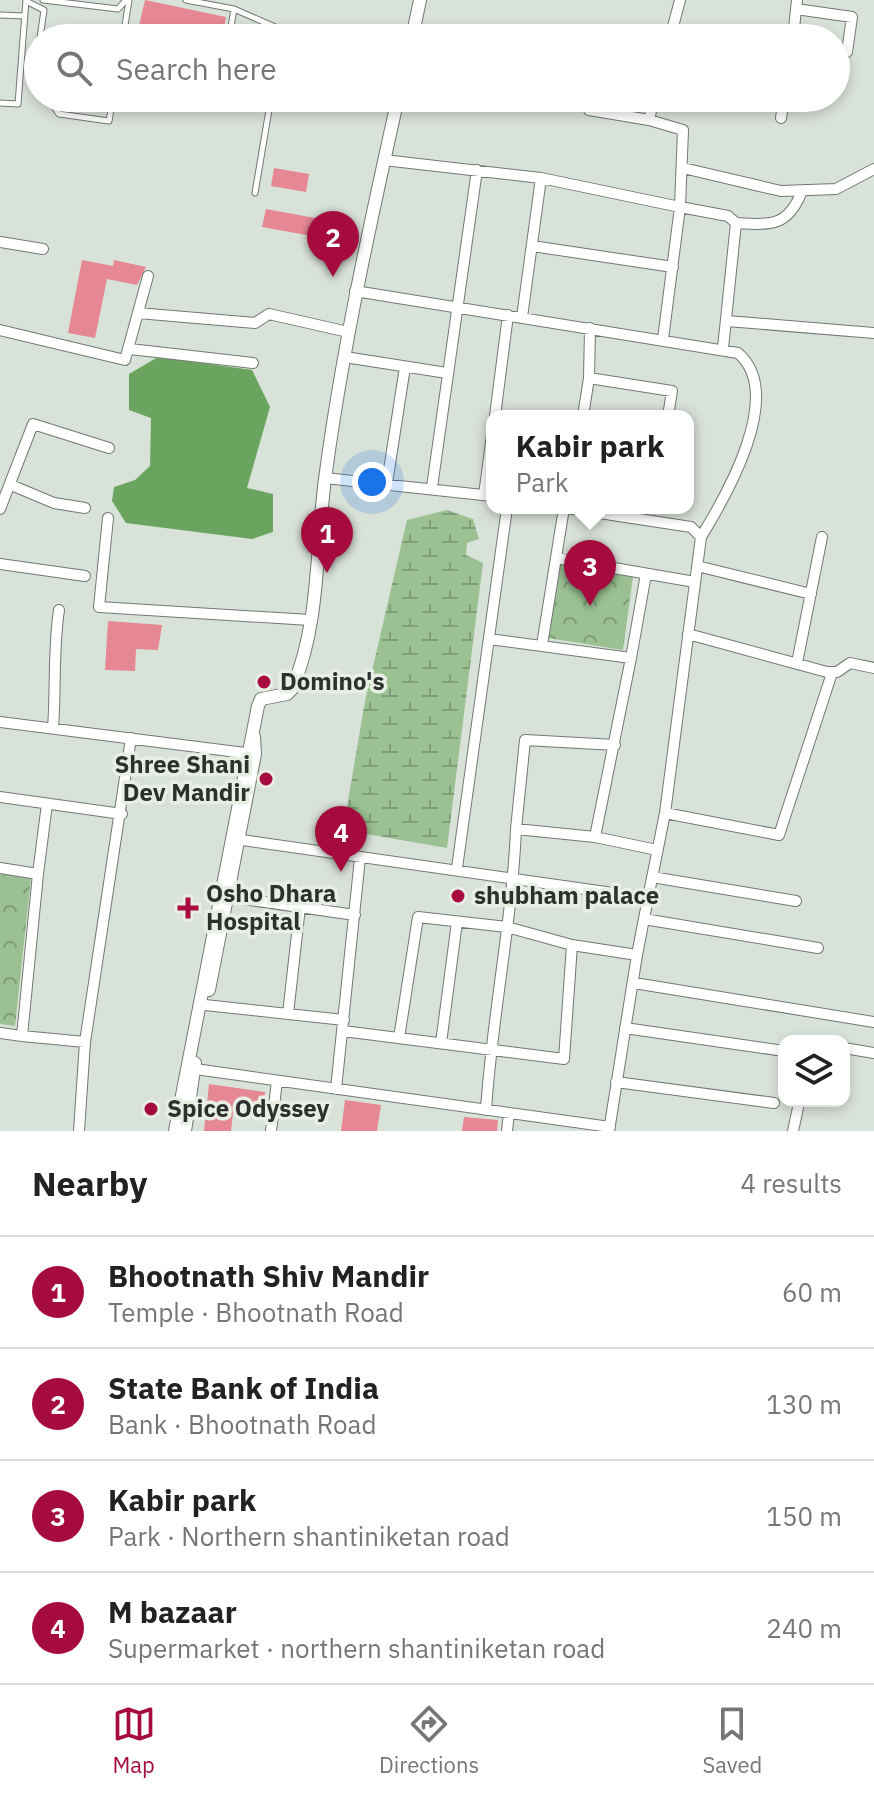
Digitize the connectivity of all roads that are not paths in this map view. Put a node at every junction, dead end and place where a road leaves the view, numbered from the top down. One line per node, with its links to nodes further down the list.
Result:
1 (43, 0): 2 (lane)
2 (128, 0): 14 (lane)
3 (179, 0): 4 (lane)
4 (186, 0): 9 (lane)
5 (420, 0): 17 (street)
6 (680, 0): 18 (street)
7 (26, 1): 11 (lane); 13 (lane)
8 (796, 5): 20 (street)
9 (234, 9): 15 (lane); 16 (lane)
10 (0, 15): 11 (lane)
11 (25, 16): 12 (lane)
12 (24, 24)
13 (42, 24)
14 (125, 24)
15 (231, 24)
16 (268, 24)
17 (415, 24)
18 (674, 24)
19 (24, 29): 21 (lane)
20 (850, 31)
21 (0, 103)
22 (58, 112): 23 (lane)
23 (111, 112)
24 (269, 112): 37 (lane)
25 (395, 112): 31 (street)
26 (601, 112): 30 (street)
27 (651, 112): 30 (street)
28 (782, 112): 29 (street)
29 (781, 118)
30 (649, 120): 32 (street)
31 (384, 160): 34 (street); 45 (street)
32 (683, 168): 36 (street); 38 (street)
33 (874, 169): 36 (street)
34 (477, 170): 35 (street); 46 (street)
35 (541, 178): 38 (street); 41 (street)
36 (802, 191): 39 (street)
37 (255, 193)
38 (680, 207): 39 (street); 43 (street)
39 (736, 223): 50 (street)
40 (0, 242): 42 (street)
41 (532, 246): 43 (street); 49 (street)
42 (43, 249)
43 (673, 267): 55 (street)
44 (148, 276): 47 (street)
45 (355, 291): 46 (street); 53 (street)
46 (455, 307): 48 (street); 61 (street)
47 (138, 313): 53 (street); 57 (street)
48 (508, 315): 49 (street); 63 (street)
49 (522, 317): 51 (street)
50 (727, 321): 54 (street); 56 (street)
51 (590, 328): 55 (street); 62 (street)
52 (0, 330): 57 (street)
53 (348, 332): 58 (street)
54 (874, 333)
55 (663, 339): 56 (street)
56 (723, 348): 80 (street)
57 (130, 349): 59 (street)
58 (345, 357): 60 (street); 67 (street)
59 (253, 363)
60 (405, 367): 61 (street); 68 (street)
61 (447, 373): 70 (street)
62 (589, 378): 64 (street); 65 (street)
63 (496, 410)
64 (584, 410)
65 (669, 410)
66 (109, 448): 69 (street)
67 (325, 478): 68 (street); 90 (street)
68 (387, 483): 70 (street)
69 (11, 485): 72 (street); 73 (street)
70 (432, 487): 71 (street)
71 (486, 496)
72 (85, 508)
73 (0, 509)
74 (506, 514): 92 (street)
75 (564, 514): 82 (street)
76 (605, 514): 79 (street)
77 (653, 514): 79 (street)
78 (108, 518): 90 (street)
79 (652, 521): 80 (street)
80 (701, 537): 84 (street)
81 (822, 537): 88 (street)
82 (556, 558): 85 (street); 93 (street)
83 (0, 564): 86 (street)
84 (697, 566): 87 (street); 88 (street)
85 (646, 574): 87 (street); 94 (street)
86 (85, 576)
87 (695, 582): 91 (street)
88 (811, 594): 95 (street)
89 (59, 610): 99 (street)
90 (310, 620): 102 (street)
91 (688, 634): 95 (street); 105 (street)
92 (489, 639): 93 (street); 113 (street)
93 (542, 645): 94 (street)
94 (631, 658): 101 (street)
95 (797, 663): 97 (street)
96 (874, 668): 97 (street)
97 (832, 673): 105 (street)
98 (0, 722): 99 (street)
99 (53, 728): 100 (street)
100 (131, 738): 102 (street); 106 (street)
101 (615, 745): 107 (street); 108 (street)
102 (251, 753): 109 (street)
103 (0, 797): 104 (street)
104 (47, 804): 106 (street); 114 (street)
105 (665, 813): 110 (street)
106 (122, 814): 137 (street)
107 (516, 829): 108 (street); 115 (street)
108 (595, 837): 110 (street)
109 (235, 839): 111 (street); 117 (street); 143 (street)
110 (657, 850): 116 (street)
111 (360, 858): 113 (street); 121 (street)
112 (0, 868): 114 (street)
113 (457, 868): 115 (street)
114 (38, 874): 135 (street)
115 (514, 877): 118 (street); 124 (street)
116 (652, 877): 118 (street); 119 (street)
117 (229, 897): 120 (street); 129 (street)
118 (648, 898): 122 (street)
119 (796, 901)
120 (300, 907): 121 (street); 130 (street)
121 (355, 915): 132 (street)
122 (644, 919): 126 (street); 127 (street)
123 (457, 922): 124 (street); 136 (street); 138 (street)
124 (507, 927): 125 (street); 140 (street)
125 (572, 945): 127 (street); 140 (street)
126 (818, 948)
127 (637, 955): 128 (street)
128 (634, 983): 131 (street); 133 (street)
129 (205, 1005): 130 (street); 143 (street)
130 (288, 1014): 132 (street)
131 (874, 1022)
132 (343, 1026): 136 (street); 146 (street)
133 (625, 1028): 141 (street); 145 (street)
134 (0, 1033): 135 (street)
135 (22, 1036): 137 (street)
136 (399, 1038): 138 (street)
137 (85, 1042): 152 (street)
138 (441, 1043): 140 (street)
139 (850, 1049): 142 (street)
140 (490, 1050): 149 (street)
141 (778, 1050)
142 (874, 1053)
143 (190, 1069): 144 (street); 153 (street); 154 (street)
144 (277, 1081): 146 (street); 155 (street)
145 (616, 1082): 147 (street); 151 (street)
146 (336, 1089): 149 (street)
147 (774, 1103)
148 (798, 1107): 157 (street)
149 (486, 1110): 150 (street)
150 (509, 1113): 151 (street); 156 (street)
151 (609, 1129)
152 (79, 1131)
153 (175, 1131)
154 (185, 1131)
155 (271, 1131)
156 (507, 1131)
157 (793, 1131)

